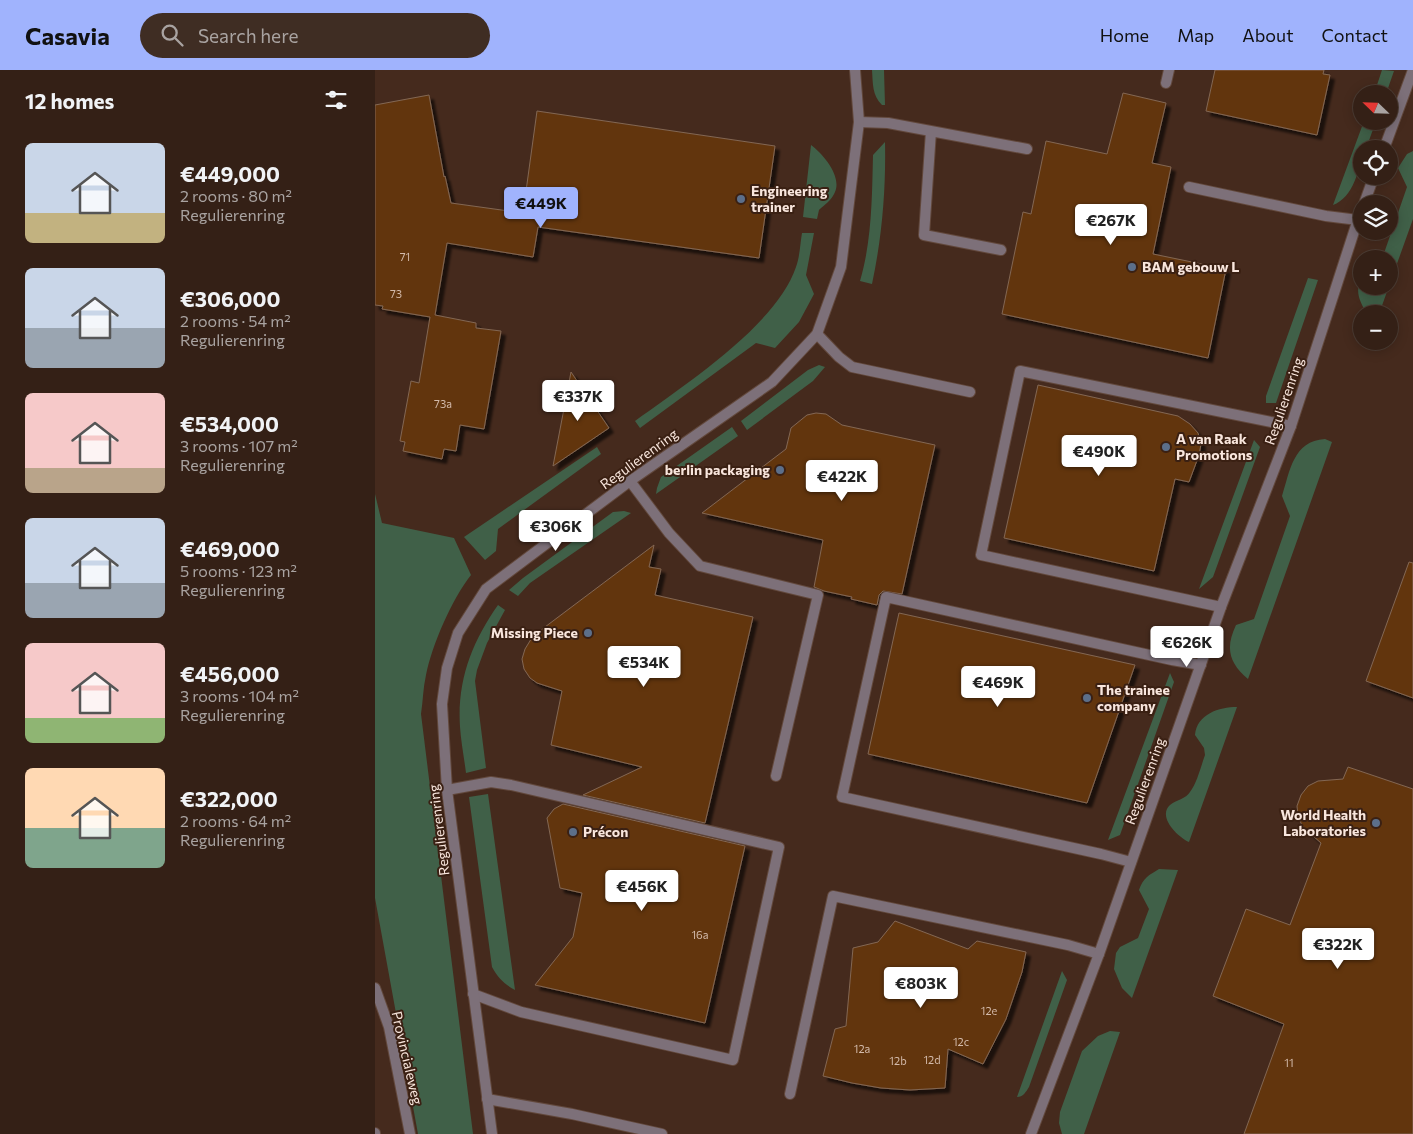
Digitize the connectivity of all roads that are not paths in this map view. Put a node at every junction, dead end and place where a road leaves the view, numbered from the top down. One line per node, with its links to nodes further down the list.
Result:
1 (855, 70): 5 (street, Regulierenring)
2 (1169, 70): 4 (street)
3 (1413, 70): 7 (street)
4 (1166, 83)
5 (859, 122): 6 (street); 13 (street, Regulierenring)
6 (931, 131): 8 (street); 12 (street)
7 (1387, 140)
8 (1027, 149)
9 (1189, 187): 10 (street)
10 (1353, 215)
11 (1353, 234): 15 (street, Regulierenring)
12 (1001, 250)
13 (817, 334): 14 (street); 16 (street, Regulierenring)
14 (970, 392)
15 (1291, 426): 17 (street, Regulierenring); 17 (street)
16 (630, 481): 19 (street); 20 (street, Regulierenring)
17 (1221, 607): 18 (street, Regulierenring)
18 (1201, 665): 21 (street, Regulierenring); 21 (street)
19 (777, 776)
20 (447, 790): 24 (street, Regulierenring); 24 (street)
21 (1131, 862): 22 (street, Regulierenring)
22 (1099, 954): 25 (street); 30 (street, Regulierenring)
23 (375, 988): 27 (street, Provincialeweg)
24 (473, 994): 26 (street, Regulierenring)
25 (790, 1094)
26 (487, 1099): 28 (street, Regulierenring); 29 (street)
27 (410, 1134)
28 (491, 1134)
29 (662, 1134)
30 (1031, 1134)

